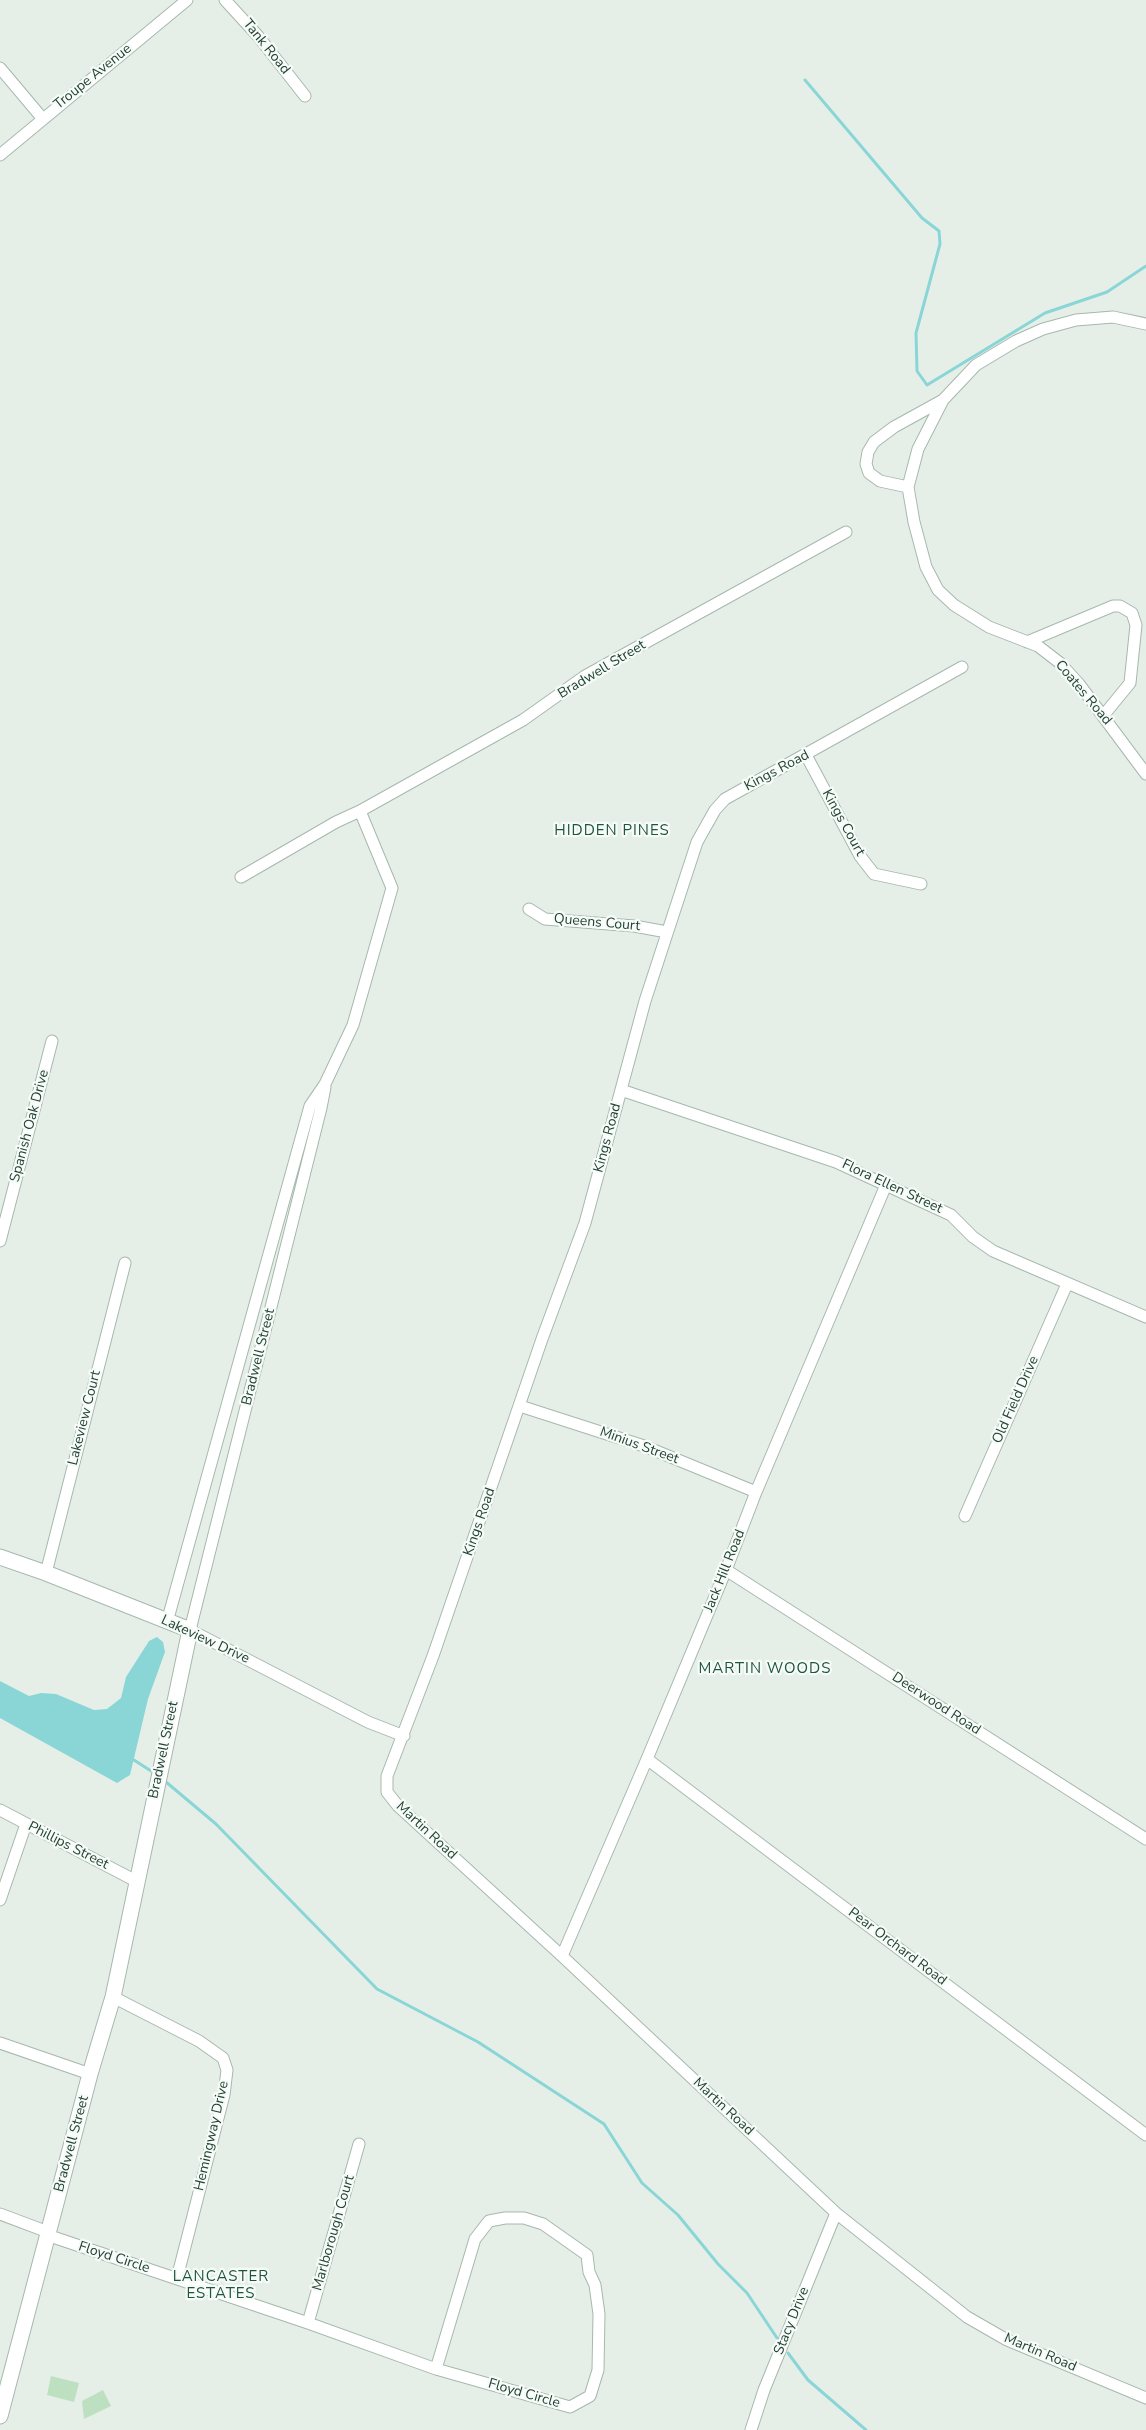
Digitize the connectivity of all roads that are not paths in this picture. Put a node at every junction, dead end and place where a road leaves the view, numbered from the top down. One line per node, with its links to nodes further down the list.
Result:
1 (187, 0): 5 (street, Troupe Avenue)
2 (225, 0): 4 (street, Tank Road)
3 (0, 68): 5 (street)
4 (305, 96)
5 (43, 119): 6 (street, Troupe Avenue)
6 (0, 155)
7 (1146, 324): 8 (street, Coates Road)
8 (943, 400): 9 (street, Coates Road); 9 (street)
9 (908, 487): 11 (street, Coates Road)
10 (846, 532): 16 (street, Bradwell Street)
11 (1027, 642): 13 (street, Coates Road); 13 (street)
12 (962, 667): 14 (street, Kings Road)
13 (1103, 716): 15 (street, Coates Road)
14 (806, 755): 18 (street, Kings Court); 20 (street, Kings Road)
15 (1146, 774)
16 (360, 811): 17 (street, Bradwell Street); 22 (street, Bradwell Street)
17 (241, 877)
18 (921, 884)
19 (529, 909): 20 (street, Queens Court)
20 (667, 932): 23 (street, Kings Road)
21 (52, 1041): 25 (street, Spanish Oak Drive)
22 (325, 1084): 36 (street, Bradwell Street); 37 (street, Bradwell Street)
23 (621, 1090): 24 (street, Flora Ellen Street); 30 (street, Kings Road)
24 (886, 1185): 28 (street, Flora Ellen Street); 31 (street, Jack Hill Road)
25 (5, 1201): 26 (street, Spanish Oak Drive)
26 (0, 1241)
27 (125, 1263): 35 (street, Lakeview Court)
28 (1067, 1284): 29 (street, Flora Ellen Street); 32 (street, Old Field Drive)
29 (1146, 1318)
30 (520, 1406): 31 (street, Minius Street); 38 (street, Kings Road)
31 (756, 1492): 34 (street, Jack Hill Road)
32 (965, 1516)
33 (0, 1557): 35 (street, Lakeview Drive)
34 (726, 1570): 39 (street, Jack Hill Road); 42 (street, Deerwood Road)
35 (46, 1573): 36 (street, Lakeview Drive)
36 (168, 1622): 37 (street, Lakeview Drive)
37 (190, 1630): 38 (street, Lakeview Drive); 43 (street, Bradwell Street)
38 (404, 1736): 45 (street, Martin Road)
39 (647, 1759): 45 (street, Jack Hill Road); 49 (street, Pear Orchard Road)
40 (0, 1810): 41 (street, Phillips Street)
41 (26, 1824): 43 (street, Phillips Street); 44 (street)
42 (1146, 1839)
43 (136, 1881): 46 (street, Bradwell Street)
44 (0, 1900)
45 (562, 1956): 51 (street, Martin Road)
46 (113, 1997): 48 (street, Bradwell Street); 54 (street, Hemingway Drive)
47 (0, 2043): 48 (street)
48 (90, 2074): 53 (street, Bradwell Street)
49 (1146, 2135)
50 (359, 2144): 55 (street, Marlborough Court)
51 (836, 2213): 57 (street, Martin Road); 59 (street, Stacy Drive)
52 (0, 2214): 53 (street, Floyd Circle)
53 (48, 2234): 54 (street, Floyd Circle); 58 (street, Bradwell Street)
54 (177, 2278): 55 (street, Floyd Circle)
55 (308, 2322): 56 (street, Floyd Circle)
56 (436, 2368): 56 (street, Floyd Circle)
57 (1146, 2398)
58 (0, 2416)
59 (751, 2430)

